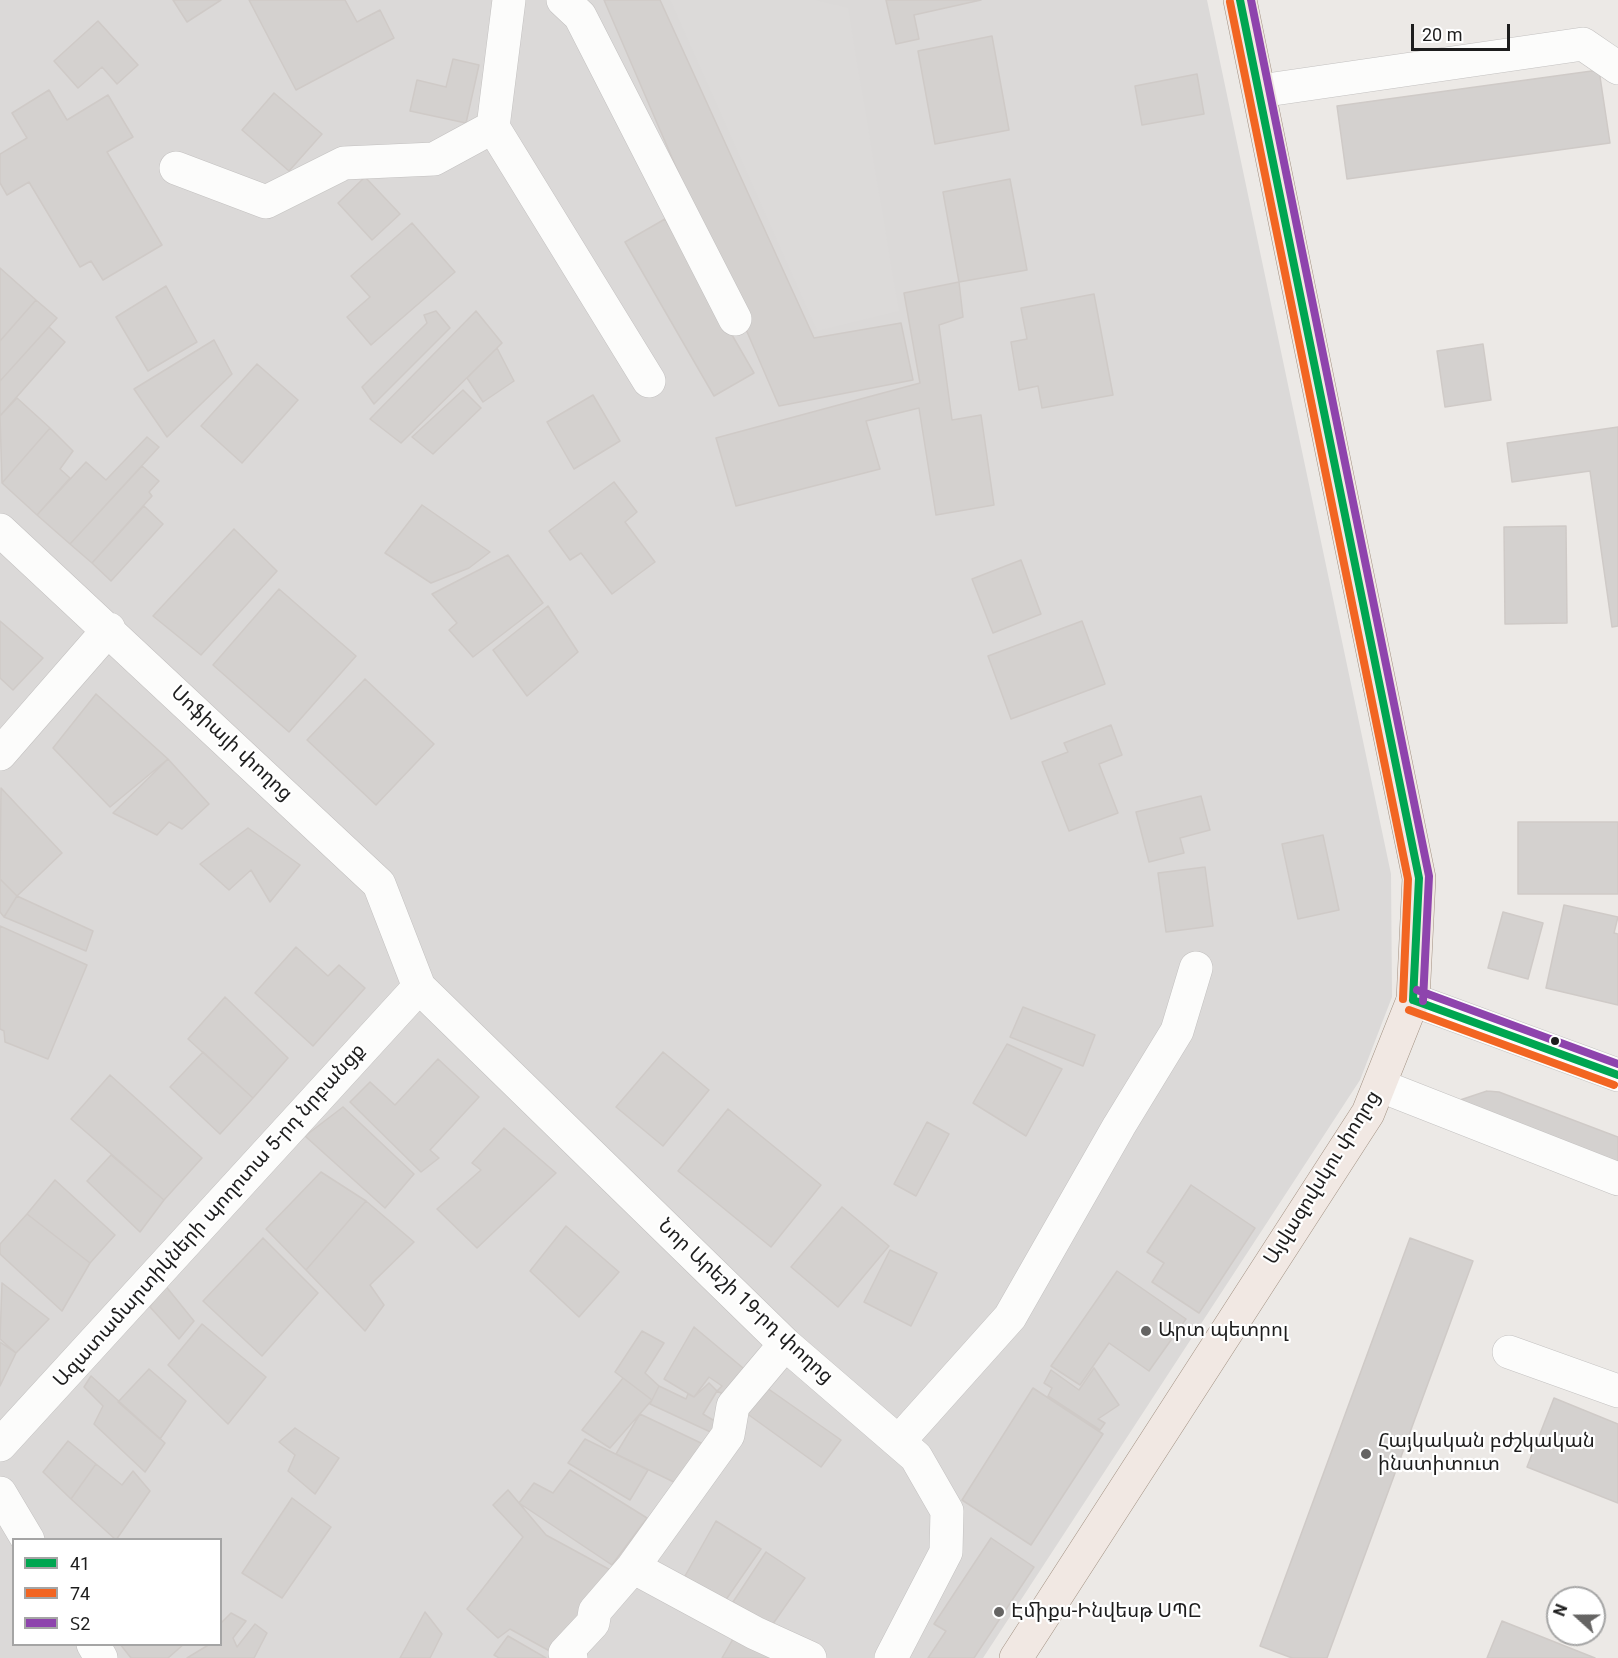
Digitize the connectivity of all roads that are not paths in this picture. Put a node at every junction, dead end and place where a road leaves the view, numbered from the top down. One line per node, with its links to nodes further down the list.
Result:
1 (509, 0): 6 (street)
2 (563, 0): 8 (street)
3 (1240, 0): 5 (main road, Այվազովսկու փողոց)
4 (1618, 68): 5 (street)
5 (1260, 91): 15 (main road, Այվազովսկու փողոց)
6 (493, 128): 7 (street); 9 (street)
7 (176, 168)
8 (735, 319)
9 (649, 381)
10 (0, 530): 11 (street, Սոֆիայի փողոց)
11 (109, 629): 12 (street); 14 (street, Սոֆիայի փողոց)
12 (0, 754)
13 (1196, 968): 22 (street)
14 (419, 987): 19 (street, Նոր Արեշի 19-րդ փողոց); 23 (street, Ազատամարտիկների պողոտա 5-րդ նրբանցք)
15 (1413, 1000): 16 (street); 17 (main road, Այվազովսկու փողոց)
16 (1618, 1076)
17 (1380, 1086): 18 (street); 30 (main road, Այվազովսկու փողոց)
18 (1618, 1179)
19 (785, 1344): 22 (street, Նոր Արեշի 19-րդ փողոց); 26 (street)
20 (1509, 1352): 21 (street)
21 (1618, 1391)
22 (899, 1441): 29 (street, Նոր Արեշի 19-րդ փողոց)
23 (0, 1445)
24 (0, 1493): 25 (street)
25 (27, 1538)
26 (633, 1567): 27 (street); 28 (street)
27 (571, 1658)
28 (810, 1658)
29 (891, 1658)
30 (1016, 1658)

